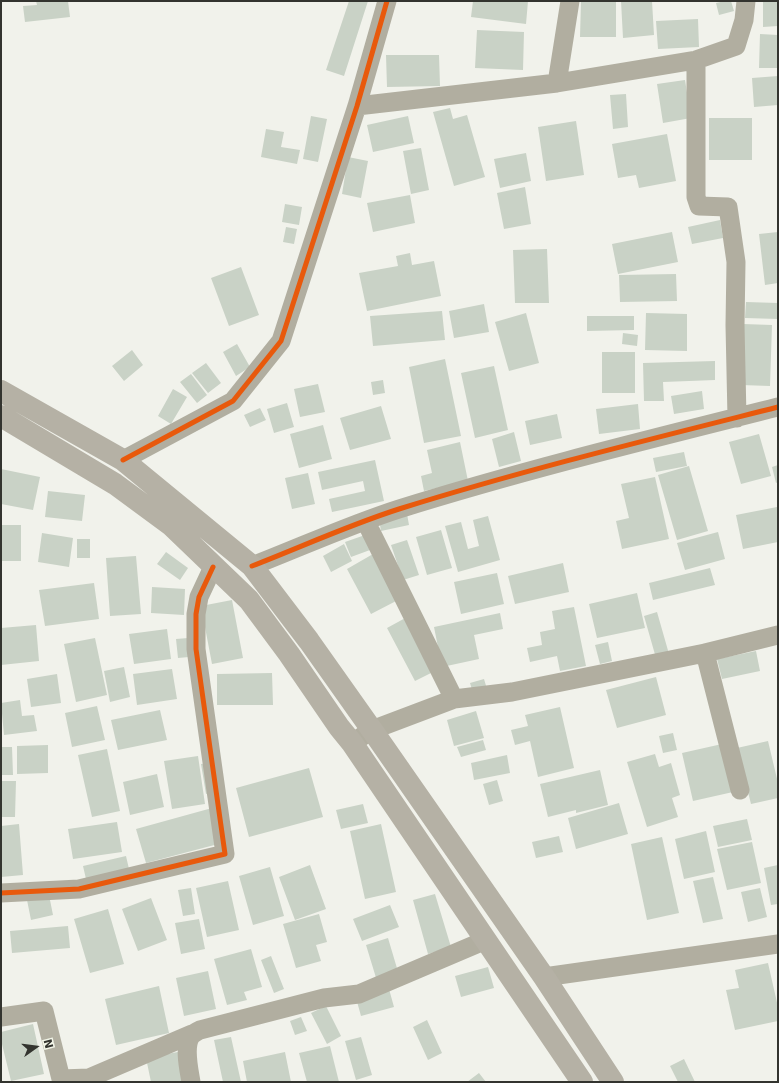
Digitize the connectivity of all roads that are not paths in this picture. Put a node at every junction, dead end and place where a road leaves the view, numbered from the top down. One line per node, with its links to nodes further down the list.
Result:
1 (387, 1): 6 (street)
2 (570, 1): 5 (street)
3 (746, 1): 4 (street)
4 (696, 60): 5 (street); 10 (street)
5 (557, 83): 6 (street)
6 (357, 106): 11 (street)
7 (1, 391): 11 (main road)
8 (778, 407): 10 (street)
9 (1, 416): 14 (main road)
10 (736, 418): 12 (street)
11 (123, 460): 13 (main road)
12 (366, 522): 13 (street); 17 (street)
13 (252, 566): 18 (main road)
14 (213, 567): 19 (main road); 21 (street)
15 (778, 635): 16 (street)
16 (705, 653): 17 (street); 20 (street)
17 (454, 699): 18 (street)
18 (372, 730): 19 (street); 24 (main road)
19 (352, 743): 22 (main road)
20 (740, 790)
21 (1, 893)
22 (486, 940): 26 (street); 29 (main road)
23 (778, 944): 24 (street)
24 (544, 976): 30 (main road)
25 (1, 1017): 27 (street)
26 (192, 1034): 27 (street); 28 (street)
27 (89, 1080)
28 (191, 1082)
29 (582, 1082)
30 (613, 1082)

